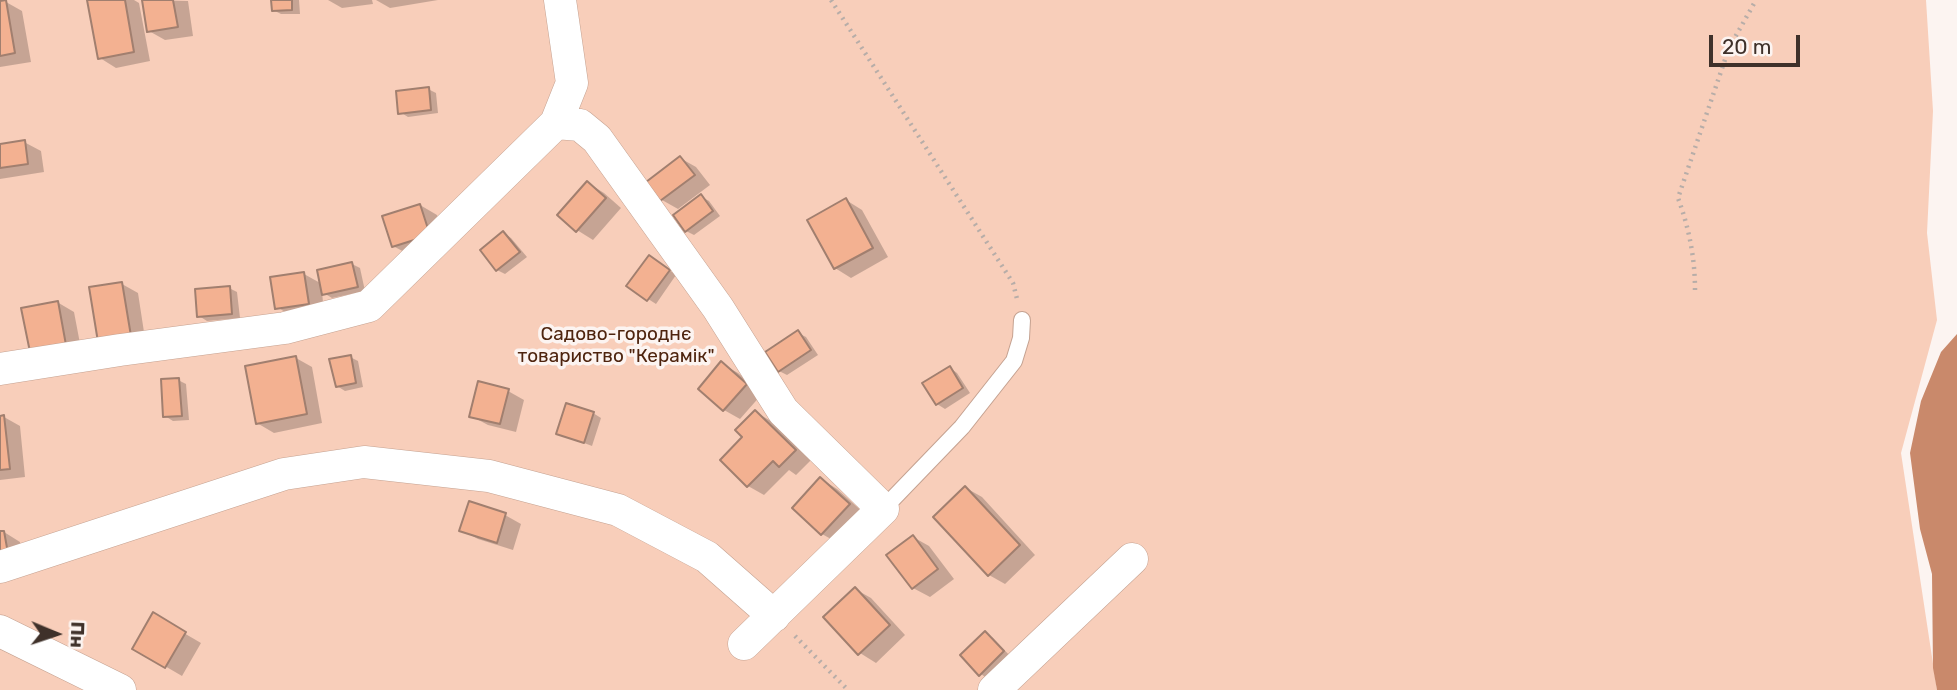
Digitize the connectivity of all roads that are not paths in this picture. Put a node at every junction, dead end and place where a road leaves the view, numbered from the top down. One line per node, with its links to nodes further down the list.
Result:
1 (560, 0): 2 (street)
2 (556, 123): 4 (street); 5 (street)
3 (1022, 320): 5 (lane)
4 (0, 369)
5 (883, 509): 8 (street)
6 (1132, 559): 12 (street)
7 (0, 567): 8 (street)
8 (774, 615): 10 (street)
9 (0, 631): 11 (street)
10 (744, 644)
11 (120, 690)
12 (994, 690)

